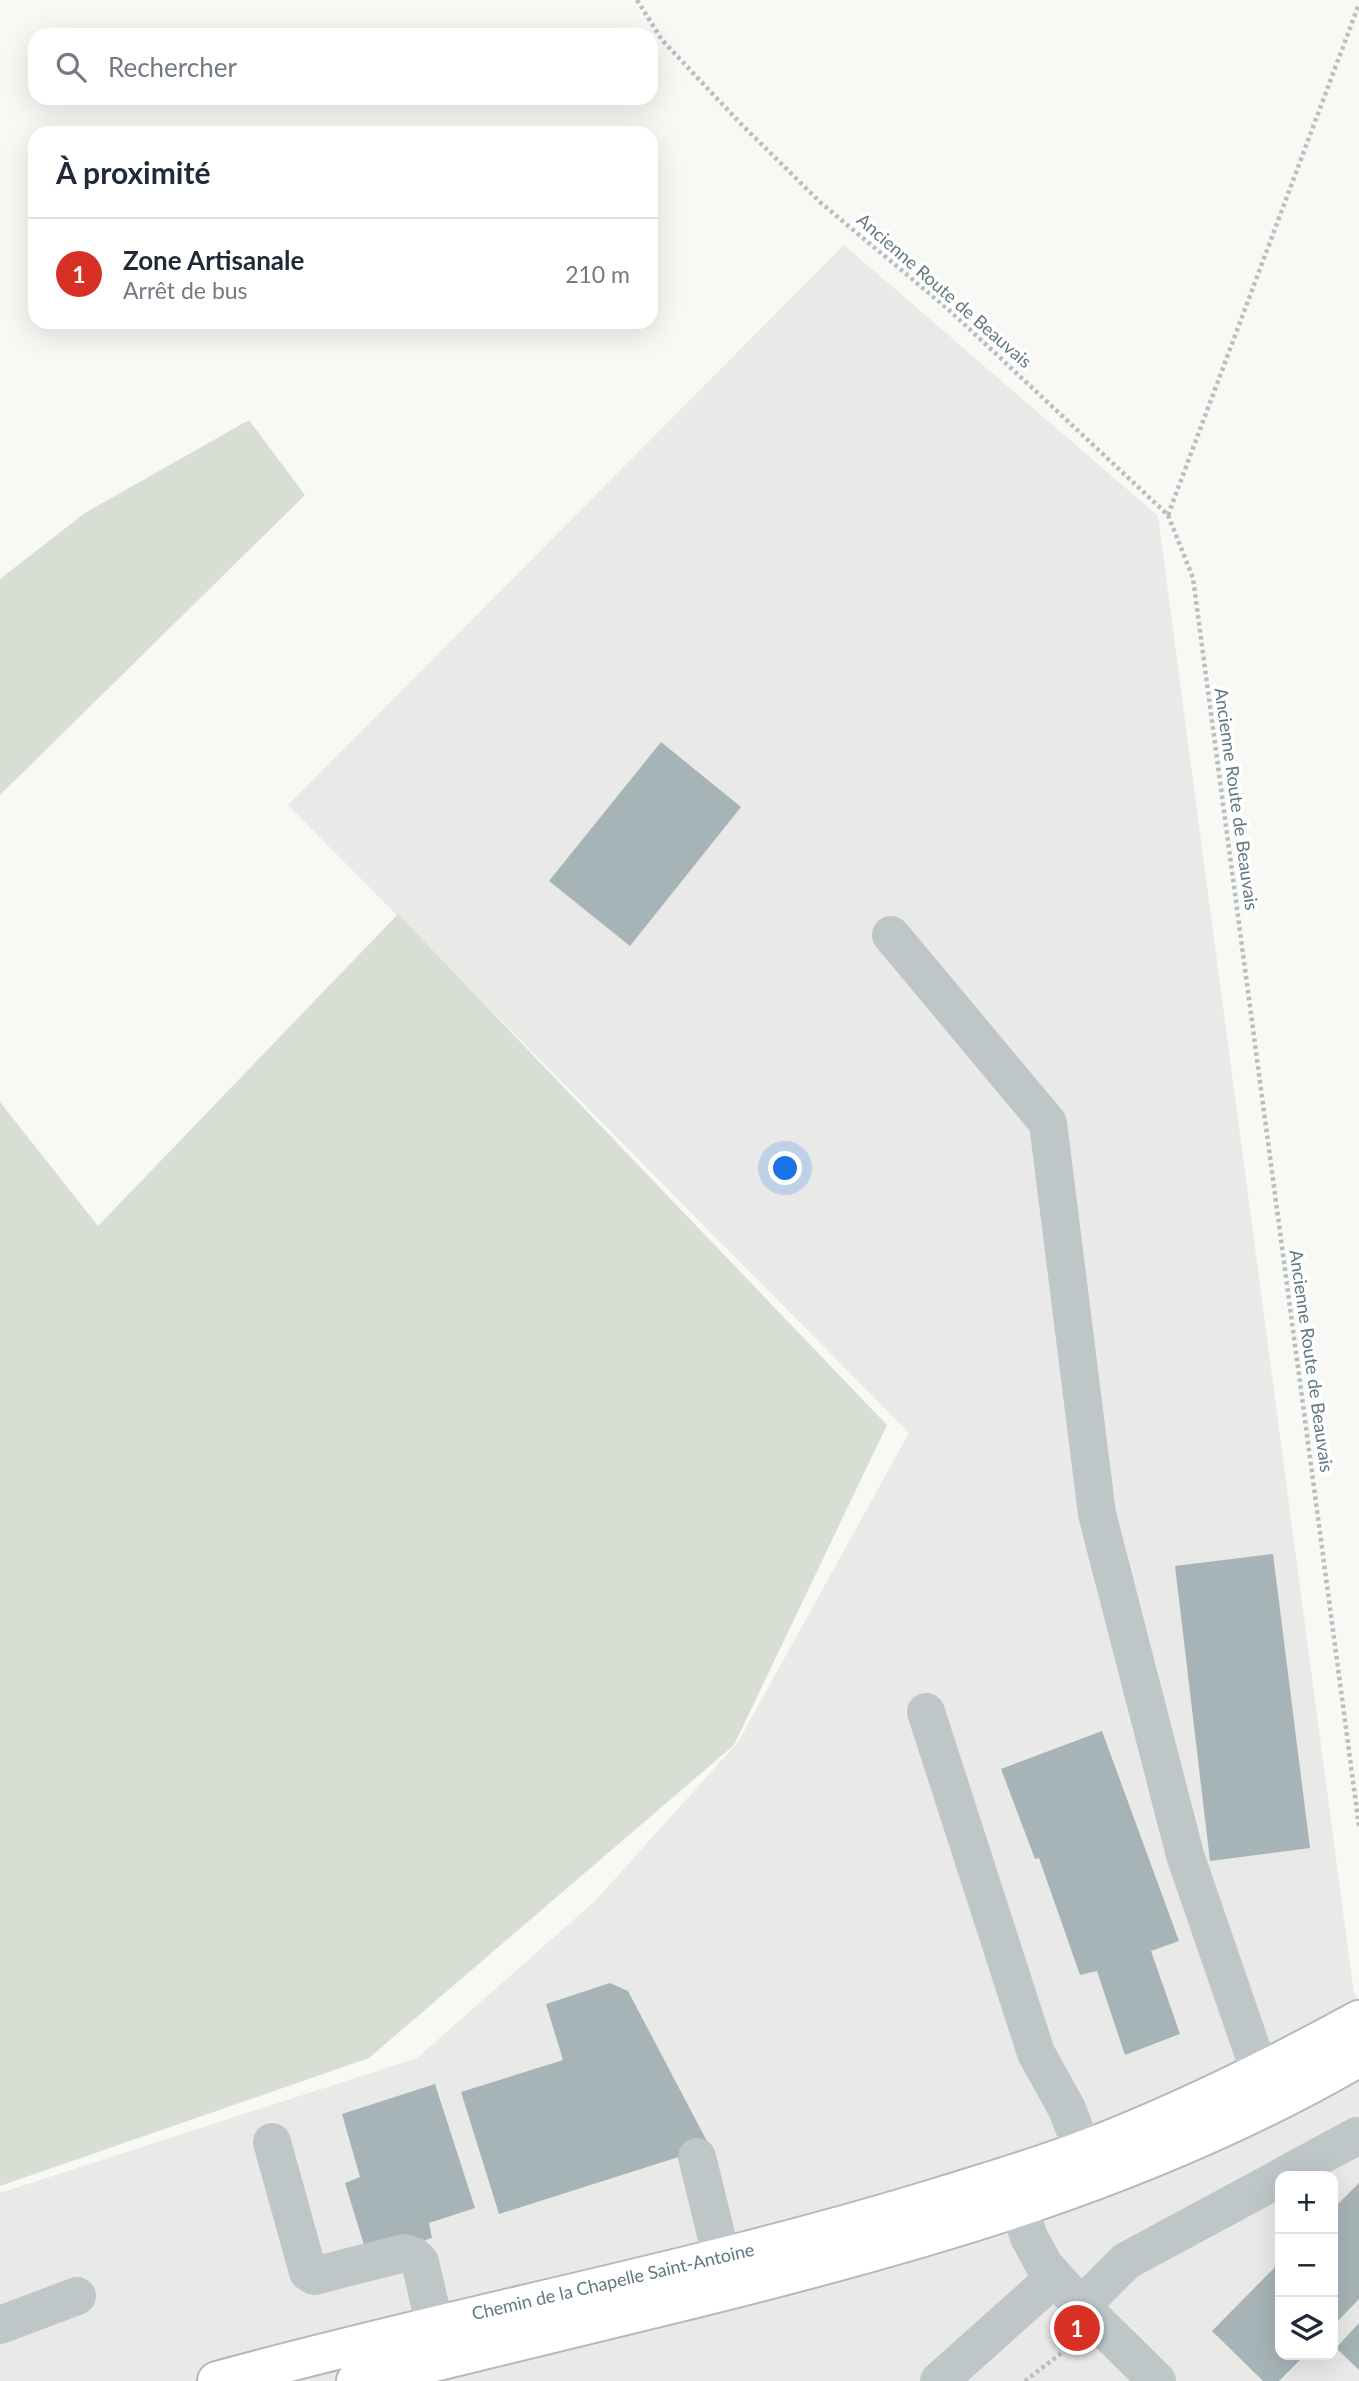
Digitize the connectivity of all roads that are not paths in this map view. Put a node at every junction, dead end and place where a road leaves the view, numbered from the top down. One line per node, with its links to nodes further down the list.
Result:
1 (891, 935): 5 (street)
2 (926, 1712): 9 (street)
3 (1359, 2020): 5 (main road, Chemin de la Chapelle Saint-Antoine)
4 (1359, 2057): 5 (main road, Chemin de la Chapelle Saint-Antoine)
5 (1265, 2088): 9 (main road, Chemin de la Chapelle Saint-Antoine)
6 (1357, 2136): 10 (street)
7 (272, 2142): 18 (street)
8 (697, 2157): 13 (street)
9 (1089, 2166): 12 (main road, Chemin de la Chapelle Saint-Antoine)
10 (1293, 2171)
11 (1275, 2181): 16 (street)
12 (1013, 2192): 13 (main road, Chemin de la Chapelle Saint-Antoine); 14 (street)
13 (726, 2273): 18 (main road, Chemin de la Chapelle Saint-Antoine)
14 (1054, 2278): 16 (street); 21 (street)
15 (77, 2296): 17 (street)
16 (1090, 2315): 22 (street)
17 (0, 2325)
18 (439, 2342): 19 (main road, Chemin de la Chapelle Saint-Antoine); 20 (main road, Chemin de la Chapelle Saint-Antoine)
19 (217, 2381)
20 (356, 2381)
21 (939, 2381)
22 (1157, 2381)

